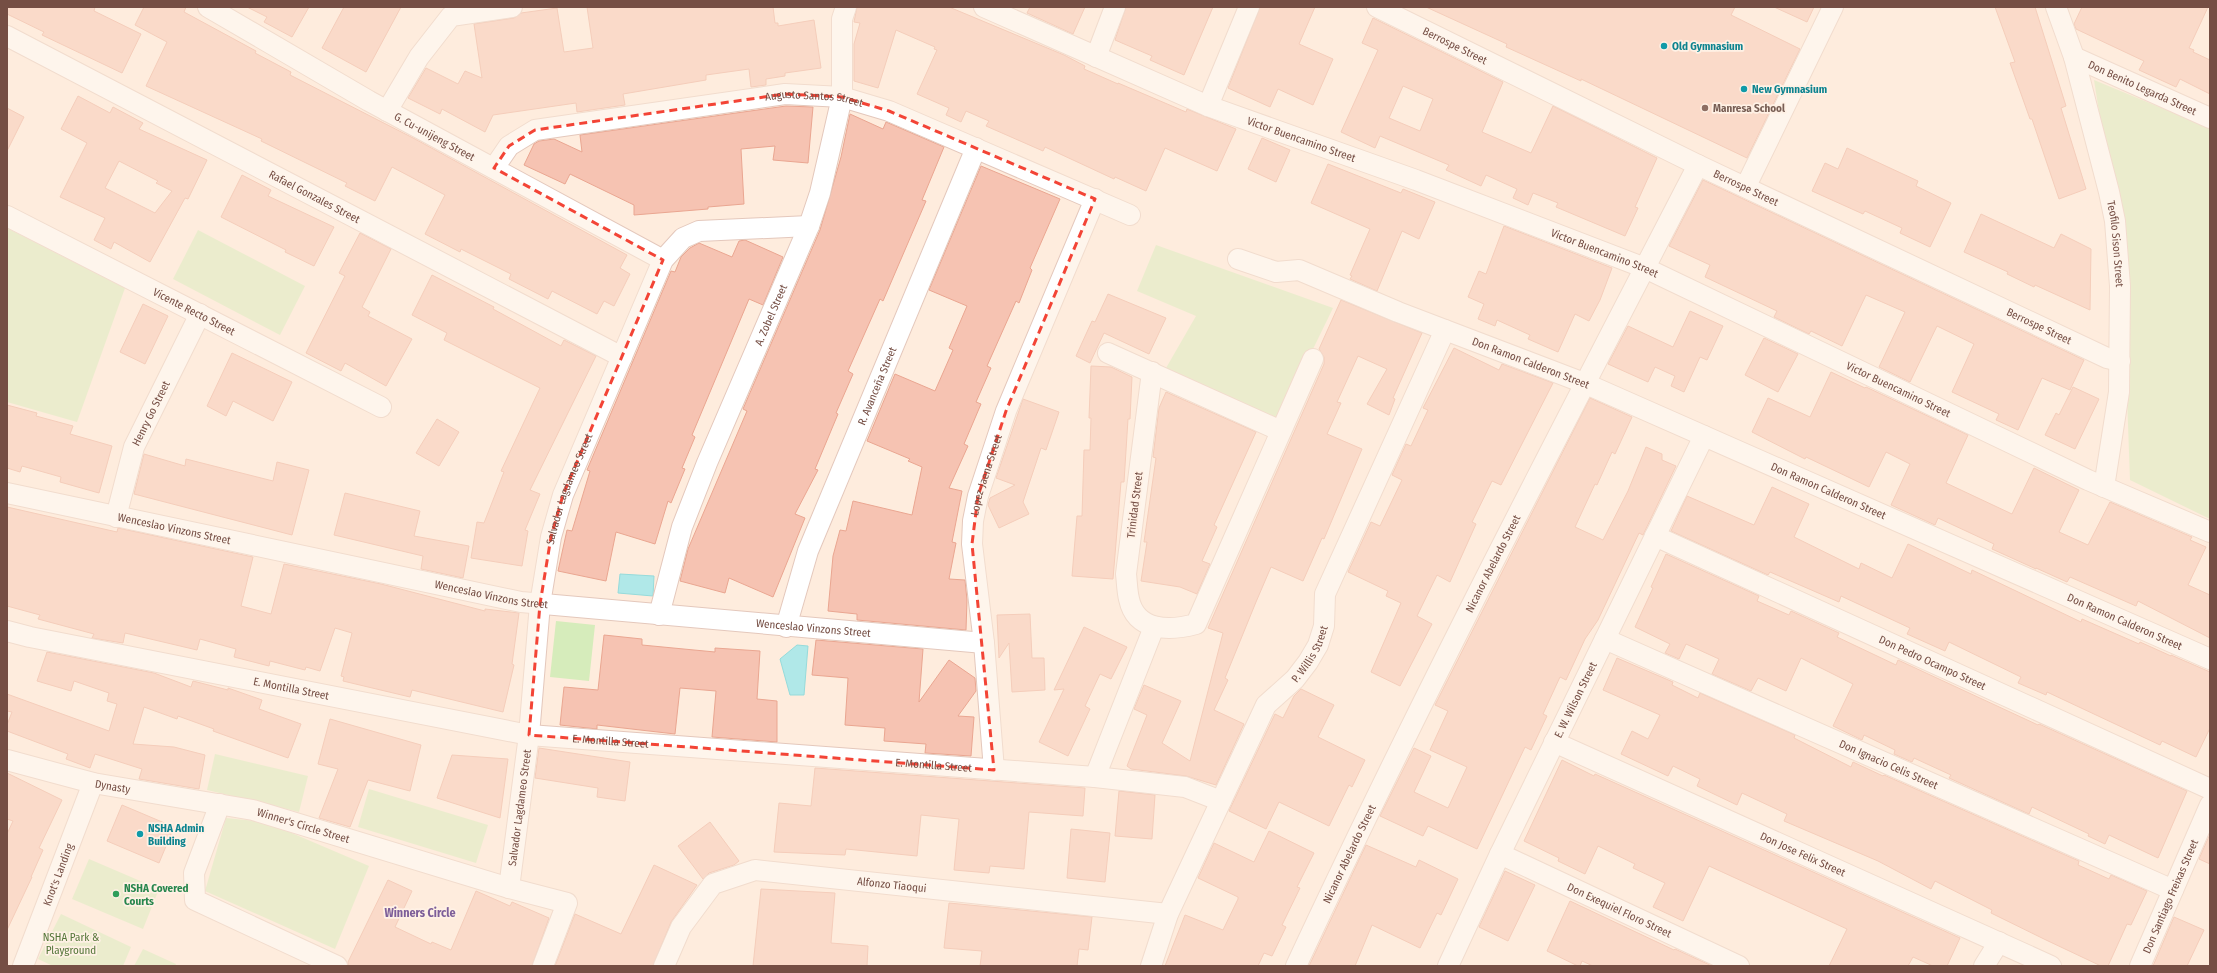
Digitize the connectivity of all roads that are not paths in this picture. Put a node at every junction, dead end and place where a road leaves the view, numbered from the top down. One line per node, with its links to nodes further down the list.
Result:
1 (208, 7): 17 (street, G. Cu-unijeng Street)
2 (512, 7): 10 (street)
3 (846, 7): 15 (street, A. Zobel Street)
4 (984, 7): 13 (street, Victor Buencamino Street)
5 (1115, 7): 13 (street)
6 (1249, 7): 16 (street)
7 (1377, 7): 11 (street, Berrospe Street)
8 (1833, 7): 22 (street)
9 (2056, 7): 14 (street, Teofilo Sison Street)
10 (446, 11): 17 (street)
11 (1408, 13): 20 (street, Berrospe Street)
12 (7, 36): 33 (street, Rafael Gonzales Street)
13 (1096, 57): 16 (street, Victor Buencamino Street)
14 (2074, 57): 18 (street, Don Benito Legarda Street); 35 (street, Teofilo Sison Street)
15 (842, 97): 19 (street, Augusto Santos Street); 21 (street, Augusto Santos Street); 26 (street, A. Zobel Street)
16 (1208, 106): 29 (street, Victor Buencamino Street)
17 (387, 111): 21 (street, G. Cu-unijeng Street)
18 (2210, 118)
19 (976, 148): 23 (street, Augusto Santos Street); 48 (street, R. Avanceña Street)
20 (1698, 165): 22 (street, Berrospe Street); 29 (street, Nicanor Abelardo Street)
21 (494, 168): 28 (street, G. Cu-unijeng Street)
22 (1746, 186): 35 (street, Berrospe Street)
23 (1095, 199): 24 (street, Augusto Santos Street); 52 (street, Lopez-Jaena Street)
24 (1130, 215)
25 (7, 216): 30 (street, Vicente Recto Street)
26 (809, 226): 28 (street, Salvador Lagdameo Street); 47 (street, A. Zobel Street)
27 (1238, 259): 31 (street, Don Ramon Calderon Street)
28 (663, 260): 33 (street, Salvador Lagdameo Street)
29 (1645, 268): 37 (street, Nicanor Abelardo Street); 41 (street, Victor Buencamino Street)
30 (200, 314): 38 (street, Vicente Recto Street); 43 (street, Henry Go Street)
31 (1445, 330): 37 (street, Don Ramon Calderon Street); 61 (street, P. Willis Street)
32 (1108, 353): 36 (street)
33 (622, 357): 46 (street, Salvador Lagdameo Street)
34 (1313, 359): 39 (street, Trinidad Street)
35 (2120, 360): 41 (street, Teofilo Sison Street)
36 (1152, 372): 39 (street); 49 (street, Trinidad Street)
37 (1584, 383): 40 (street, Don Ramon Calderon Street); 74 (street, Nicanor Abelardo Street)
38 (381, 407)
39 (1281, 431): 49 (street, Trinidad Street)
40 (1704, 436): 45 (street, E. W. Wilson Street); 53 (street, Don Ramon Calderon Street)
41 (2104, 488): 44 (street, Victor Buencamino Street)
42 (7, 493): 43 (street, Wenceslao Vinzons Street)
43 (116, 517): 46 (street, Wenceslao Vinzons Street)
44 (2210, 532)
45 (1655, 536): 51 (street, E. W. Wilson Street); 60 (street, Don Pedro Ocampo Street)
46 (540, 604): 47 (street, Wenceslao Vinzons Street); 54 (street, Salvador Lagdameo Street)
47 (659, 615): 48 (street, Wenceslao Vinzons Street)
48 (786, 627): 52 (street, Wenceslao Vinzons Street)
49 (1154, 627): 58 (street)
50 (7, 631): 54 (street, E. Montilla Street)
51 (1605, 638): 55 (street, E. W. Wilson Street); 66 (street, Don Ignacio Celis Street)
52 (984, 644): 57 (street, Lopez-Jaena Street)
53 (2210, 659)
54 (529, 735): 57 (street, E. Montilla Street); 65 (street, Salvador Lagdameo Street)
55 (1554, 742): 64 (street, E. W. Wilson Street); 68 (street, Don Jose Felix Street)
56 (7, 760): 59 (street, Dynasty)
57 (994, 770): 58 (street, E. Montilla Street)
58 (1095, 777): 61 (street, E. Montilla Street)
59 (93, 783): 62 (street, Dynasty); 69 (street, Knot's Landing)
60 (2210, 789)
61 (1221, 801): 67 (street, P. Willis Street)
62 (220, 804): 65 (street, Winner's Circle Street); 70 (street)
63 (2210, 805): 66 (street, Don Santiago Freixas Street)
64 (1500, 854): 75 (street, E. W. Wilson Street); 76 (street, Don Exequiel Floro Street)
65 (509, 888): 71 (street, Winner's Circle Street)
66 (2173, 890): 79 (street, Don Santiago Freixas Street)
67 (1168, 914): 72 (street, Alfonzo Tiaoqui); 73 (street, P. Willis Street)
68 (1999, 942): 77 (street); 78 (street, Don Jose Felix Street)
69 (25, 965)
70 (336, 966)
71 (543, 966)
72 (664, 966)
73 (1151, 966)
74 (1296, 966)
75 (1448, 966)
76 (1739, 966)
77 (1984, 966)
78 (2051, 966)
79 (2140, 966)

